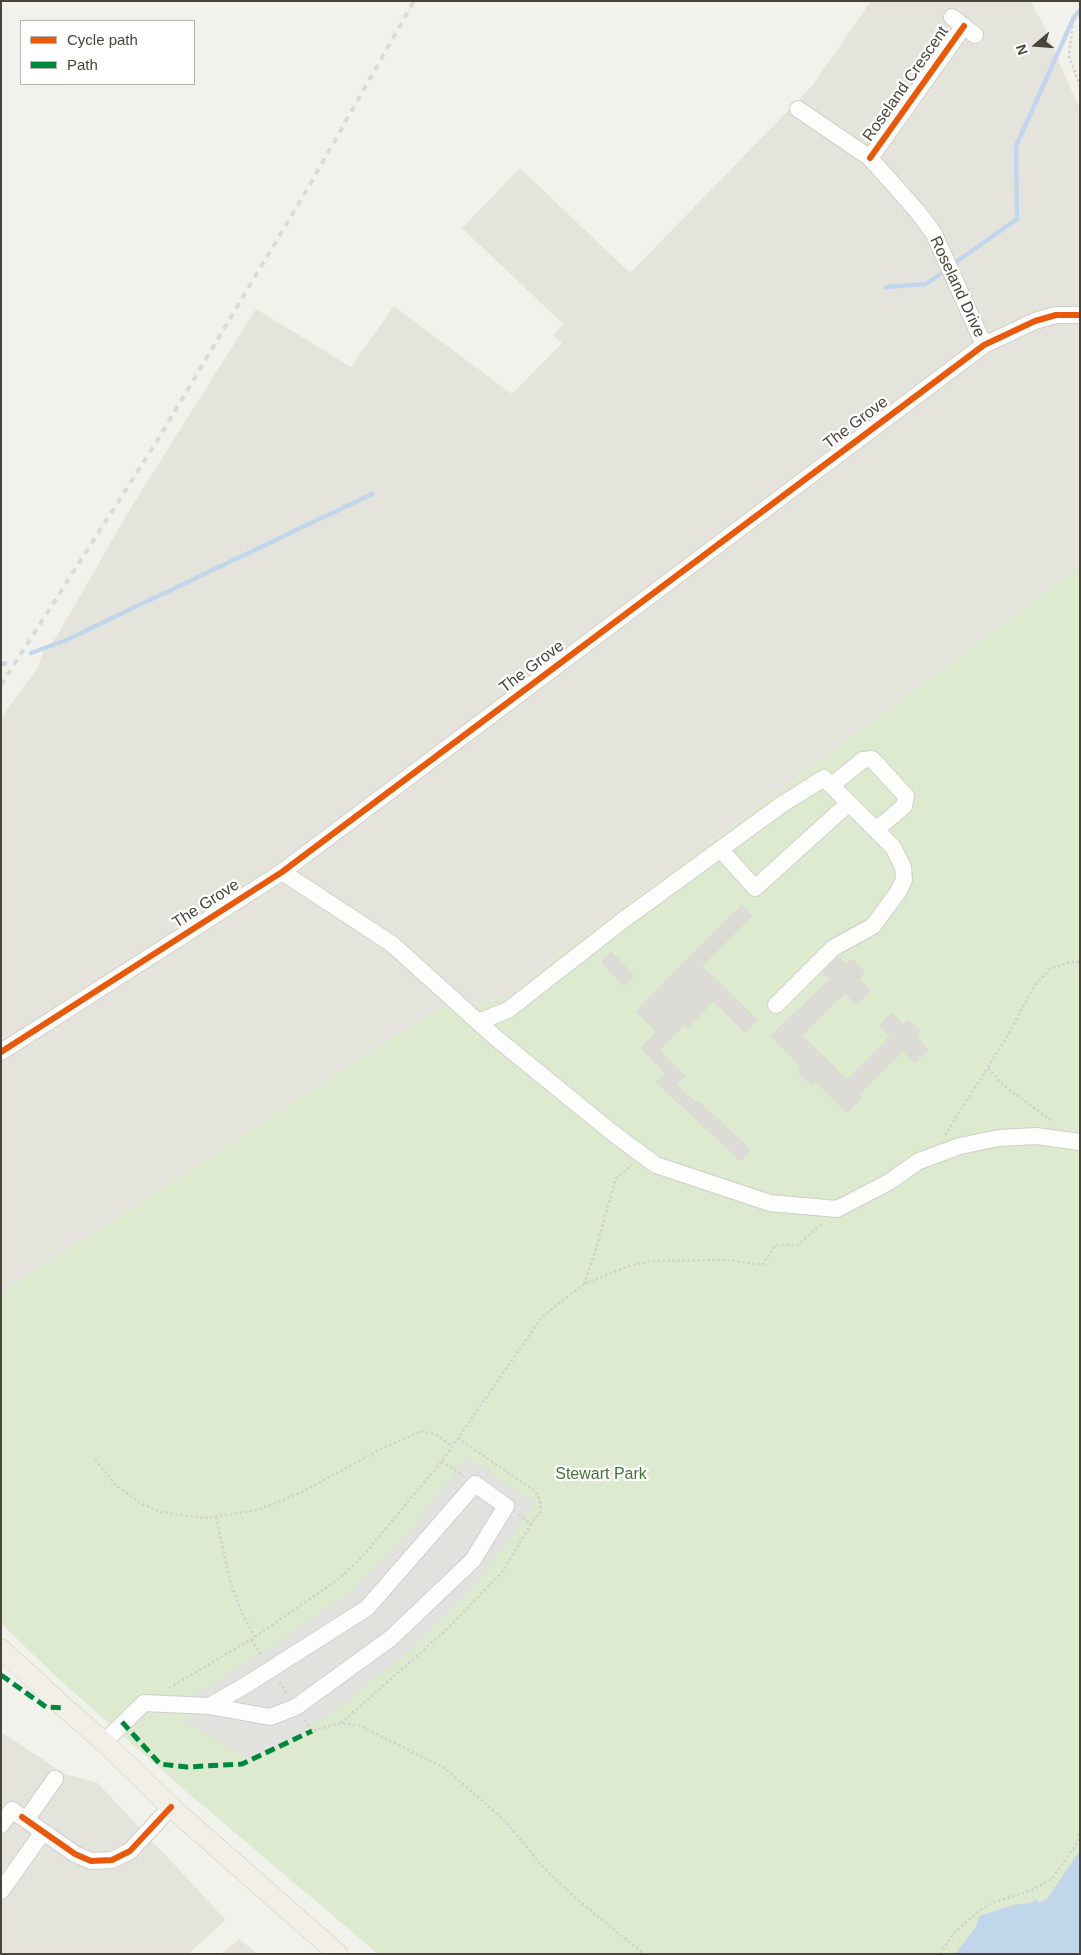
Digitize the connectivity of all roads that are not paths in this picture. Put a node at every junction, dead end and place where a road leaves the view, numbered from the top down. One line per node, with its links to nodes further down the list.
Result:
1 (964, 26): 3 (street, Roseland Crescent)
2 (798, 109): 3 (street, Roseland Drive)
3 (870, 158): 5 (street, Roseland Drive)
4 (1080, 315): 5 (street, The Grove)
5 (984, 345): 10 (street, The Grove)
6 (832, 785): 7 (street); 8 (street); 9 (street)
7 (849, 803): 8 (street); 9 (street)
8 (876, 830): 11 (street)
9 (720, 850): 12 (street)
10 (282, 872): 12 (street); 13 (street, The Grove)
11 (776, 1006)
12 (478, 1022): 14 (street)
13 (1, 1052)
14 (1080, 1142)
15 (1, 1648): 17 (main road)
16 (209, 1706): 16 (street); 17 (street)
17 (104, 1742): 19 (main road)
18 (55, 1779): 20 (street)
19 (171, 1807): 22 (street); 24 (main road)
20 (24, 1819): 21 (street); 22 (street)
21 (1, 1825)
22 (43, 1832): 23 (street)
23 (1, 1891)
24 (338, 1954)

